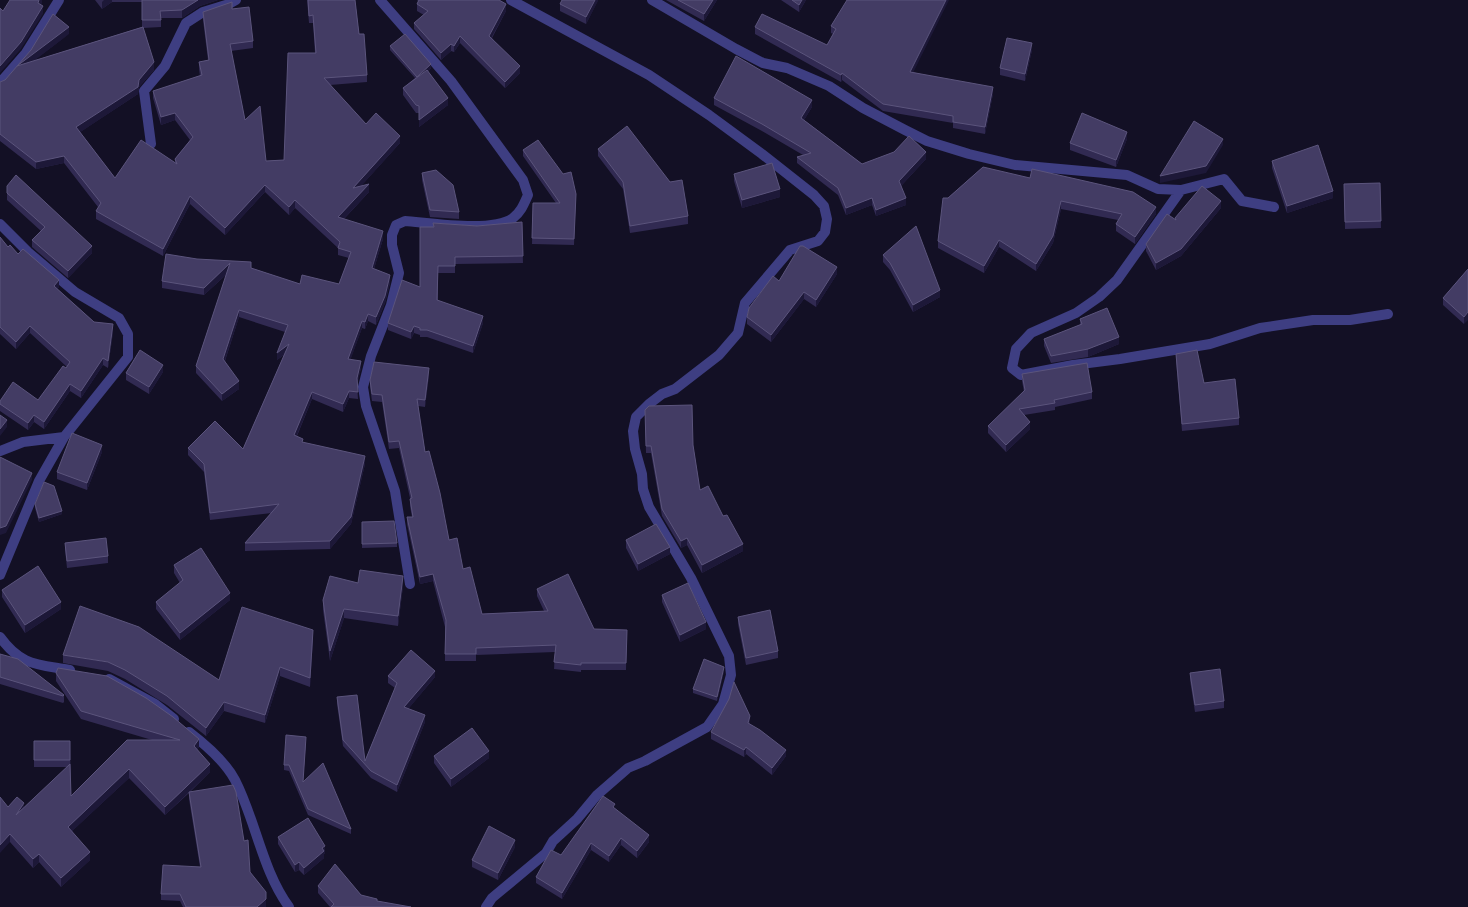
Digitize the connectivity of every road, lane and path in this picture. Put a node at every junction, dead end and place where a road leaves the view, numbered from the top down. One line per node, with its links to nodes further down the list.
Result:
1 (59, 0): 6 (street)
2 (236, 0): 7 (street)
3 (380, 0): 15 (street)
4 (511, 0): 20 (street)
5 (652, 0): 8 (street)
6 (0, 83)
7 (151, 144)
8 (1181, 190): 9 (street); 11 (street)
9 (1274, 207)
10 (0, 224): 12 (street)
11 (1388, 314)
12 (64, 437): 13 (street); 14 (street)
13 (0, 451)
14 (0, 575)
15 (410, 584)
16 (0, 637): 17 (street)
17 (78, 672)
18 (99, 676): 19 (street)
19 (289, 907)
20 (486, 907)

